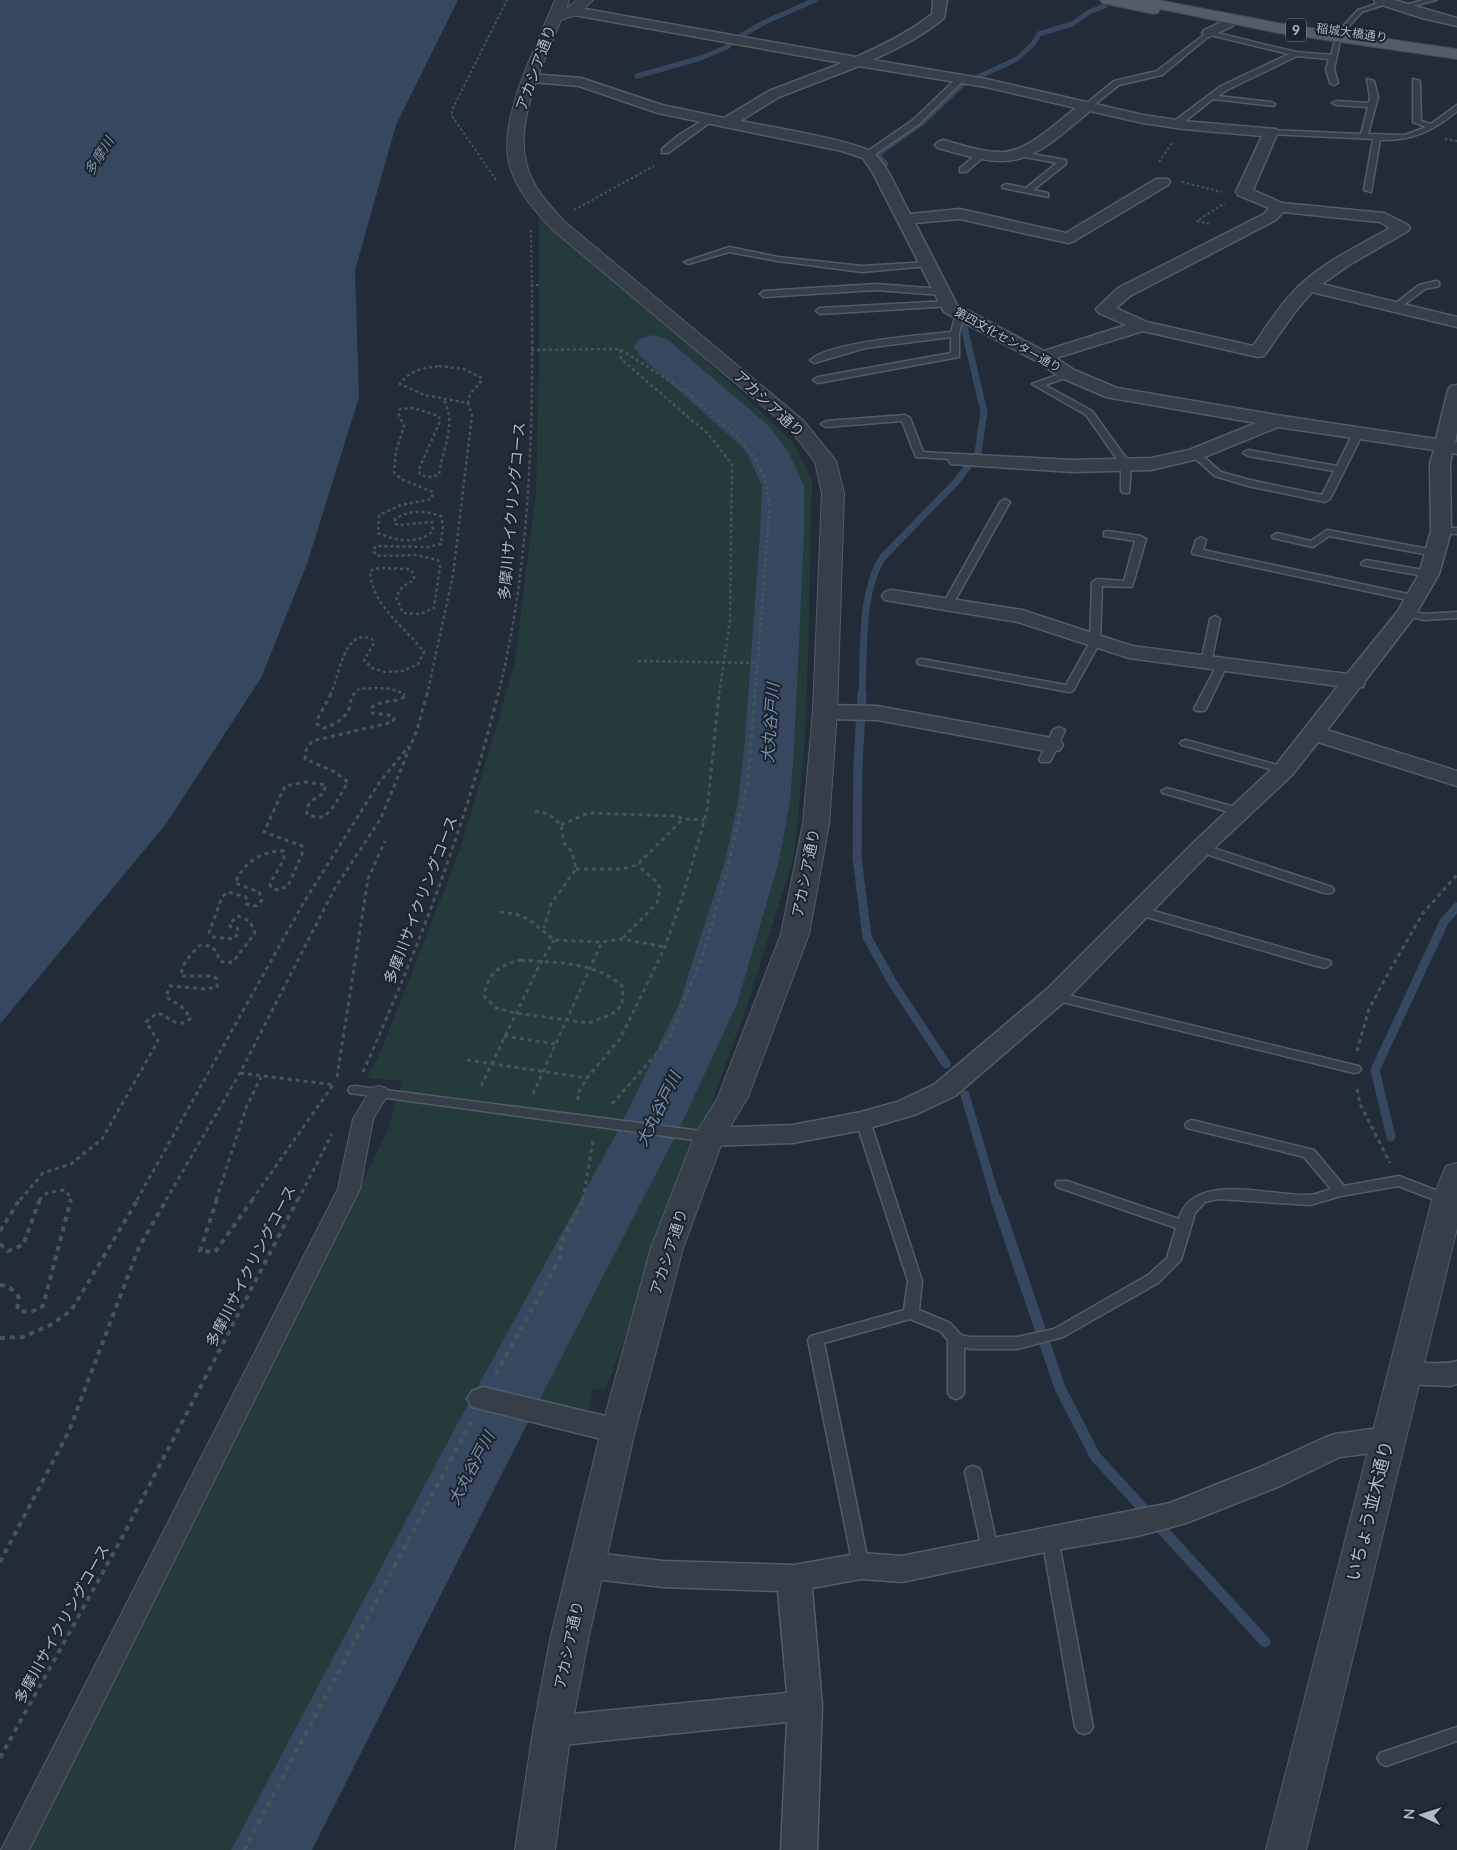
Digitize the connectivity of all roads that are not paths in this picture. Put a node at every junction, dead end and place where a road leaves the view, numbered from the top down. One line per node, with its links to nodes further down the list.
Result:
1 (586, 0): 11 (street)
2 (940, 0): 23 (street)
3 (1107, 0): 13 (main road)
4 (1136, 0): 14 (main road, 9)
5 (1159, 0): 19 (main road, 稲城大橋通り / 9)
6 (1180, 0): 18 (main road, 稲城大橋通り / 9)
7 (1200, 0): 15 (main road, 9)
8 (1432, 0): 10 (lane)
9 (1384, 1): 10 (street); 15 (lane)
10 (1400, 7): 12 (street)
11 (564, 9): 23 (street); 24 (street, アカシア通り)
12 (1457, 22)
13 (1228, 23): 14 (main road); 16 (street)
14 (1278, 28): 15 (main road, 9)
15 (1343, 31): 17 (main road, 9); 21 (main road, 9); 22 (lane)
16 (1210, 33): 20 (lane); 33 (lane)
17 (1439, 36)
18 (1457, 43)
19 (1457, 47)
20 (1296, 54): 22 (lane); 29 (lane)
21 (1457, 54)
22 (1334, 57): 28 (lane)
23 (858, 62): 25 (street); 35 (street)
24 (532, 78): 35 (street); 96 (street, アカシア通り)
25 (961, 79): 33 (street); 45 (lane)
26 (1370, 81): 32 (lane)
27 (1416, 81): 37 (lane)
28 (1334, 83)
29 (1211, 97): 31 (lane); 36 (lane)
30 (1336, 103): 32 (lane)
31 (1271, 104)
32 (1372, 105): 39 (lane)
33 (1086, 107): 36 (street); 44 (street)
34 (1457, 108): 37 (lane)
35 (716, 122): 42 (lane); 45 (street)
36 (1180, 125): 38 (street)
37 (1431, 126): 40 (lane)
38 (1271, 132): 39 (lane); 52 (street)
39 (1364, 136): 40 (lane)
40 (1377, 138): 49 (lane)
41 (943, 145): 43 (street)
42 (665, 151)
43 (984, 153): 44 (street); 46 (lane)
44 (1018, 153): 50 (lane)
45 (868, 155): 53 (street, 第四文化センター通り)
46 (963, 170)
47 (1162, 182): 53 (street)
48 (1006, 186): 50 (lane)
49 (1368, 190)
50 (1027, 191): 51 (lane)
51 (1045, 194)
52 (1279, 207): 57 (street); 63 (street)
53 (904, 218): 55 (street, 第四文化センター通り)
54 (688, 262): 55 (lane)
55 (929, 264): 59 (street, 第四文化センター通り)
56 (1436, 284): 60 (lane)
57 (1309, 286): 60 (street); 63 (street)
58 (764, 294): 59 (lane)
59 (950, 303): 61 (lane); 64 (lane); 65 (street, 第四文化センター通り)
60 (1395, 307): 62 (street)
61 (820, 311)
62 (1457, 322)
63 (1142, 326): 65 (street)
64 (955, 334): 66 (lane); 68 (lane)
65 (1042, 358): 67 (street, 第四文化センター通り)
66 (814, 360)
67 (1068, 374): 70 (street, 第四文化センター通り); 77 (lane)
68 (818, 380)
69 (1457, 390): 73 (street)
70 (1276, 421): 72 (street, 第四文化センター通り); 74 (street)
71 (826, 424): 76 (lane)
72 (1358, 433): 73 (street, 第四文化センター通り); 78 (lane)
73 (1451, 447): 84 (street)
74 (1195, 454): 77 (street); 78 (lane)
75 (1248, 454): 78 (lane)
76 (958, 460): 77 (street)
77 (1126, 465): 79 (lane)
78 (1340, 469)
79 (1126, 491)
80 (1005, 502): 87 (lane)
81 (1108, 534): 91 (lane)
82 (1277, 536): 84 (lane)
83 (1201, 540): 88 (lane)
84 (1440, 547): 85 (lane); 88 (street)
85 (1366, 563)
86 (892, 596): 87 (street)
87 (948, 604): 91 (street)
88 (1412, 606): 89 (lane); 94 (street)
89 (1457, 615)
90 (1215, 619): 93 (lane)
91 (1095, 642): 92 (lane); 93 (street)
92 (922, 662)
93 (1214, 664): 94 (street); 95 (lane)
94 (1355, 682): 97 (street)
95 (1200, 708)
96 (835, 712): 99 (street); 114 (street, アカシア通り)
97 (1314, 733): 100 (street); 101 (street)
98 (1186, 743): 100 (lane)
99 (1052, 745)
100 (1284, 770): 103 (street)
101 (1457, 779)
102 (1167, 791): 103 (lane)
103 (1242, 812): 104 (street)
104 (1201, 848): 105 (lane); 106 (street)
105 (1328, 890)
106 (1140, 911): 107 (lane); 108 (street)
107 (1325, 964)
108 (1055, 996): 109 (lane); 112 (street)
109 (1354, 1069)
110 (355, 1090): 111 (lane)
111 (379, 1092): 114 (lane); 138 (street)
112 (863, 1120): 114 (street); 119 (lane)
113 (1192, 1125): 117 (lane)
114 (709, 1137): 125 (street, アカシア通り)
115 (1062, 1184): 118 (lane)
116 (1452, 1186): 117 (lane); 122 (street, いちょう並木通り)
117 (1341, 1192): 118 (lane)
118 (1184, 1226): 120 (lane)
119 (911, 1313): 120 (lane); 131 (lane)
120 (956, 1339): 123 (lane)
121 (1457, 1372): 122 (street)
122 (1404, 1373): 126 (street, いちょう並木通り)
123 (956, 1393)
124 (491, 1401): 125 (street)
125 (618, 1431): 130 (street, アカシア通り)
126 (1388, 1439): 128 (street); 141 (street, いちょう並木通り)
127 (973, 1472): 129 (lane)
128 (1050, 1538): 129 (street); 134 (lane)
129 (990, 1550): 131 (street)
130 (586, 1565): 132 (street); 135 (street, アカシア通り)
131 (861, 1566): 132 (street)
132 (794, 1578): 133 (street)
133 (805, 1706): 135 (street); 140 (street)
134 (1084, 1727)
135 (552, 1731): 139 (street, アカシア通り)
136 (1457, 1734): 137 (lane)
137 (1386, 1758)
138 (15, 1850)
139 (535, 1850)
140 (799, 1850)
141 (1286, 1850)

